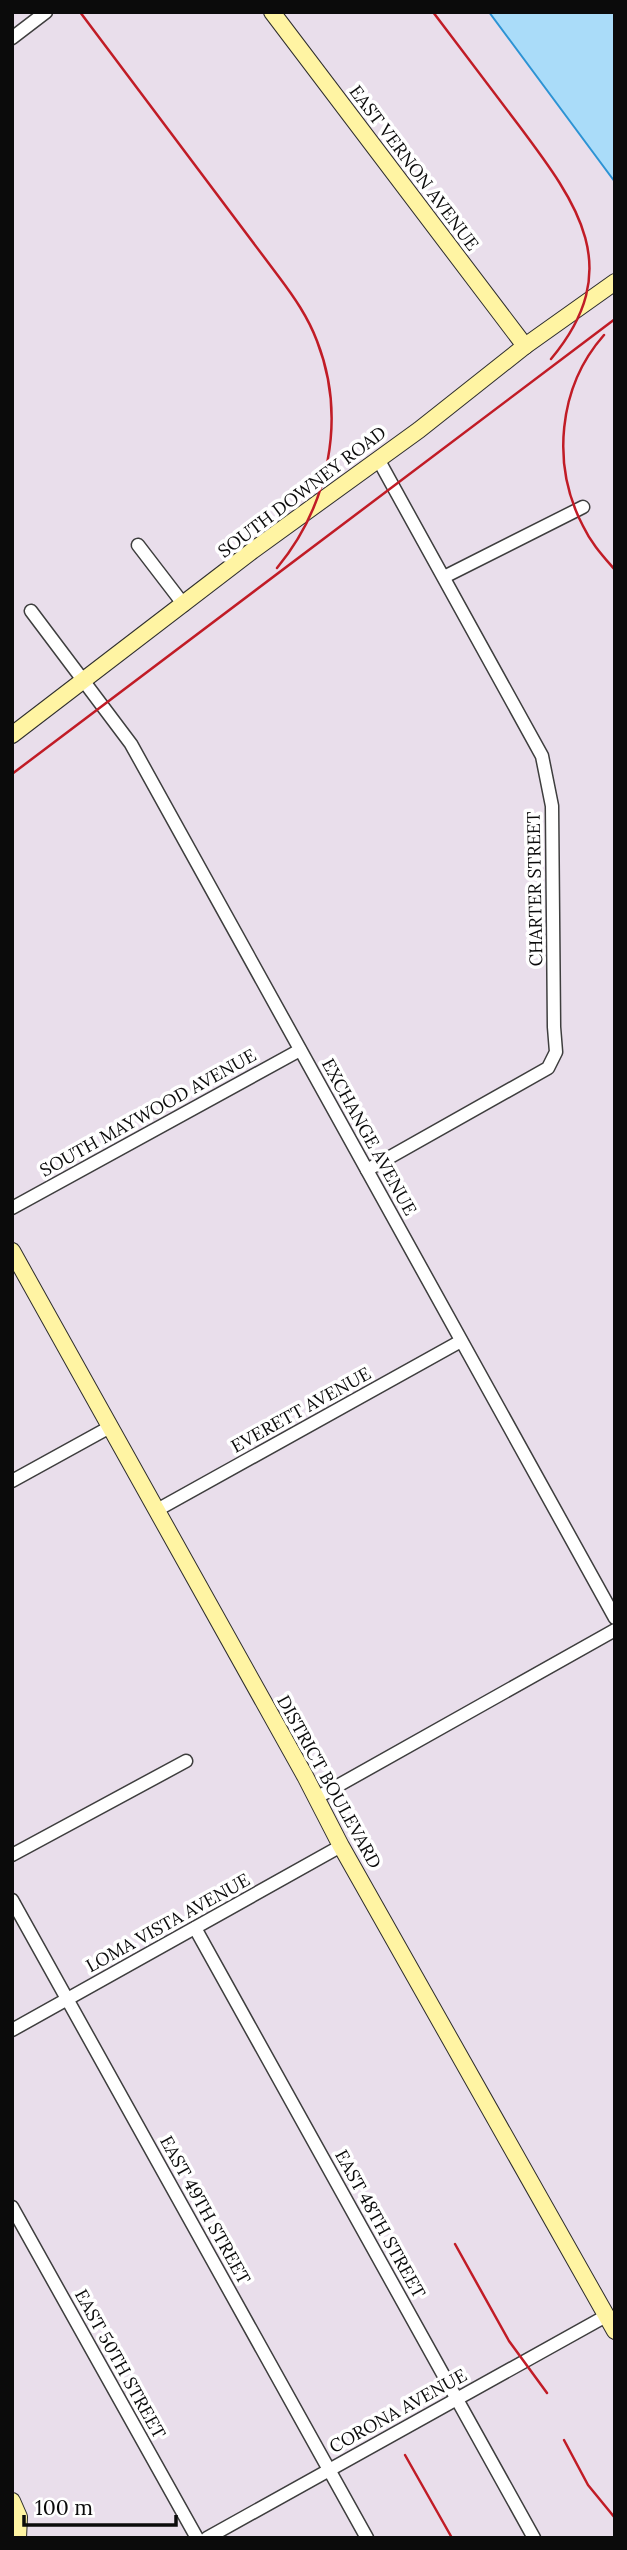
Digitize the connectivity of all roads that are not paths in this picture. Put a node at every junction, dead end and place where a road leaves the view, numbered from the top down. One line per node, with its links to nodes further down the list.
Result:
1 (46, 12): 3 (street)
2 (272, 12): 5 (main road, EAST VERNON AVENUE)
3 (12, 38)
4 (615, 282): 5 (main road, SOUTH DOWNEY ROAD)
5 (525, 346): 6 (main road, SOUTH DOWNEY ROAD)
6 (378, 459): 9 (street, CHARTER STREET); 10 (main road, SOUTH DOWNEY ROAD)
7 (583, 507): 9 (street)
8 (138, 545): 10 (street)
9 (444, 577): 15 (street, CHARTER STREET)
10 (184, 605): 12 (main road, SOUTH DOWNEY ROAD)
11 (31, 611): 12 (street, EXCHANGE AVENUE)
12 (83, 679): 13 (main road, SOUTH DOWNEY ROAD); 14 (street, EXCHANGE AVENUE)
13 (12, 735)
14 (300, 1050): 15 (street, EXCHANGE AVENUE); 16 (street, SOUTH MAYWOOD AVENUE)
15 (367, 1170): 18 (street, EXCHANGE AVENUE)
16 (12, 1208)
17 (12, 1251): 19 (main road, DISTRICT BOULEVARD)
18 (461, 1341): 21 (street, EVERETT AVENUE); 22 (street, EXCHANGE AVENUE)
19 (110, 1427): 20 (street); 21 (main road, DISTRICT BOULEVARD)
20 (12, 1482)
21 (157, 1510): 25 (main road, DISTRICT BOULEVARD)
22 (615, 1618)
23 (615, 1630): 25 (street)
24 (186, 1761): 27 (street)
25 (316, 1798): 26 (main road, DISTRICT BOULEVARD)
26 (341, 1846): 29 (street, LOMA VISTA AVENUE); 33 (main road, DISTRICT BOULEVARD)
27 (12, 1855)
28 (12, 1900): 30 (street, EAST 49TH STREET)
29 (195, 1928): 30 (street, LOMA VISTA AVENUE); 35 (street, EAST 48TH STREET)
30 (67, 1999): 31 (street, LOMA VISTA AVENUE); 36 (street, EAST 49TH STREET)
31 (12, 2030)
32 (12, 2207): 39 (street, EAST 50TH STREET)
33 (606, 2316): 34 (main road, DISTRICT BOULEVARD); 35 (street, CORONA AVENUE)
34 (615, 2331)
35 (457, 2399): 36 (street, CORONA AVENUE); 42 (street, EAST 48TH STREET)
36 (329, 2470): 40 (street, CORONA AVENUE); 41 (street, EAST 49TH STREET)
37 (12, 2501): 38 (main road)
38 (18, 2538)
39 (197, 2538)
40 (207, 2538)
41 (367, 2538)
42 (534, 2538)

